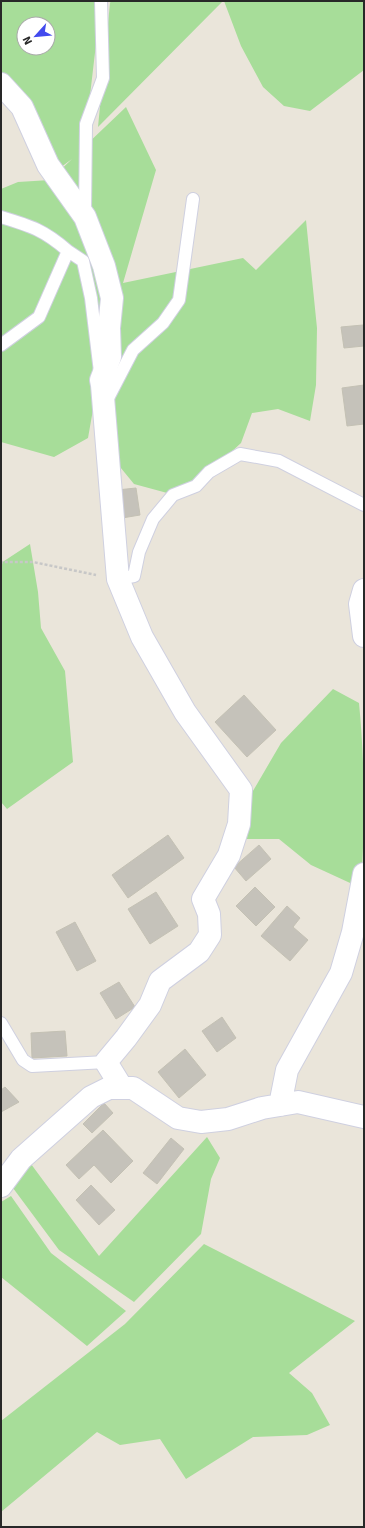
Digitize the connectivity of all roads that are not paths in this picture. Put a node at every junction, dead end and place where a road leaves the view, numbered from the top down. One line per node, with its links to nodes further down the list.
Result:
1 (101, 1): 5 (lane)
2 (1, 84): 5 (street)
3 (193, 199): 9 (lane)
4 (1, 217): 6 (lane)
5 (85, 218): 8 (street)
6 (68, 251): 7 (lane); 8 (lane)
7 (1, 344)
8 (102, 380): 9 (street)
9 (104, 407): 11 (street)
10 (364, 505): 11 (lane)
11 (118, 579): 16 (street)
12 (364, 590): 13 (street)
13 (364, 636)
14 (364, 874): 18 (street)
15 (1, 1023): 16 (lane)
16 (106, 1062): 17 (street)
17 (122, 1088): 18 (street); 20 (street)
18 (280, 1105): 19 (street)
19 (364, 1117)
20 (1, 1186)

